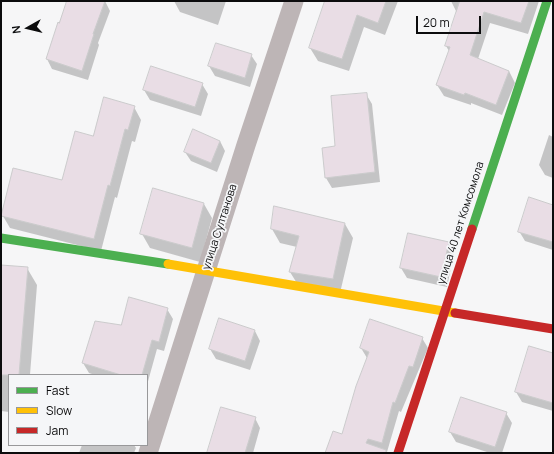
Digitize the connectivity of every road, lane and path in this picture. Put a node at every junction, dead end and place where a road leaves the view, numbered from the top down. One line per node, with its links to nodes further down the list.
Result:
1 (294, 1): 4 (street, улица Султанова)
2 (547, 1): 5 (street, улица 40 лет Комсомола)
3 (1, 238): 4 (street)
4 (206, 270): 5 (street); 7 (street, улица Султанова)
5 (444, 312): 6 (street); 8 (street, улица 40 лет Комсомола)
6 (553, 329)
7 (148, 453)
8 (398, 453)

